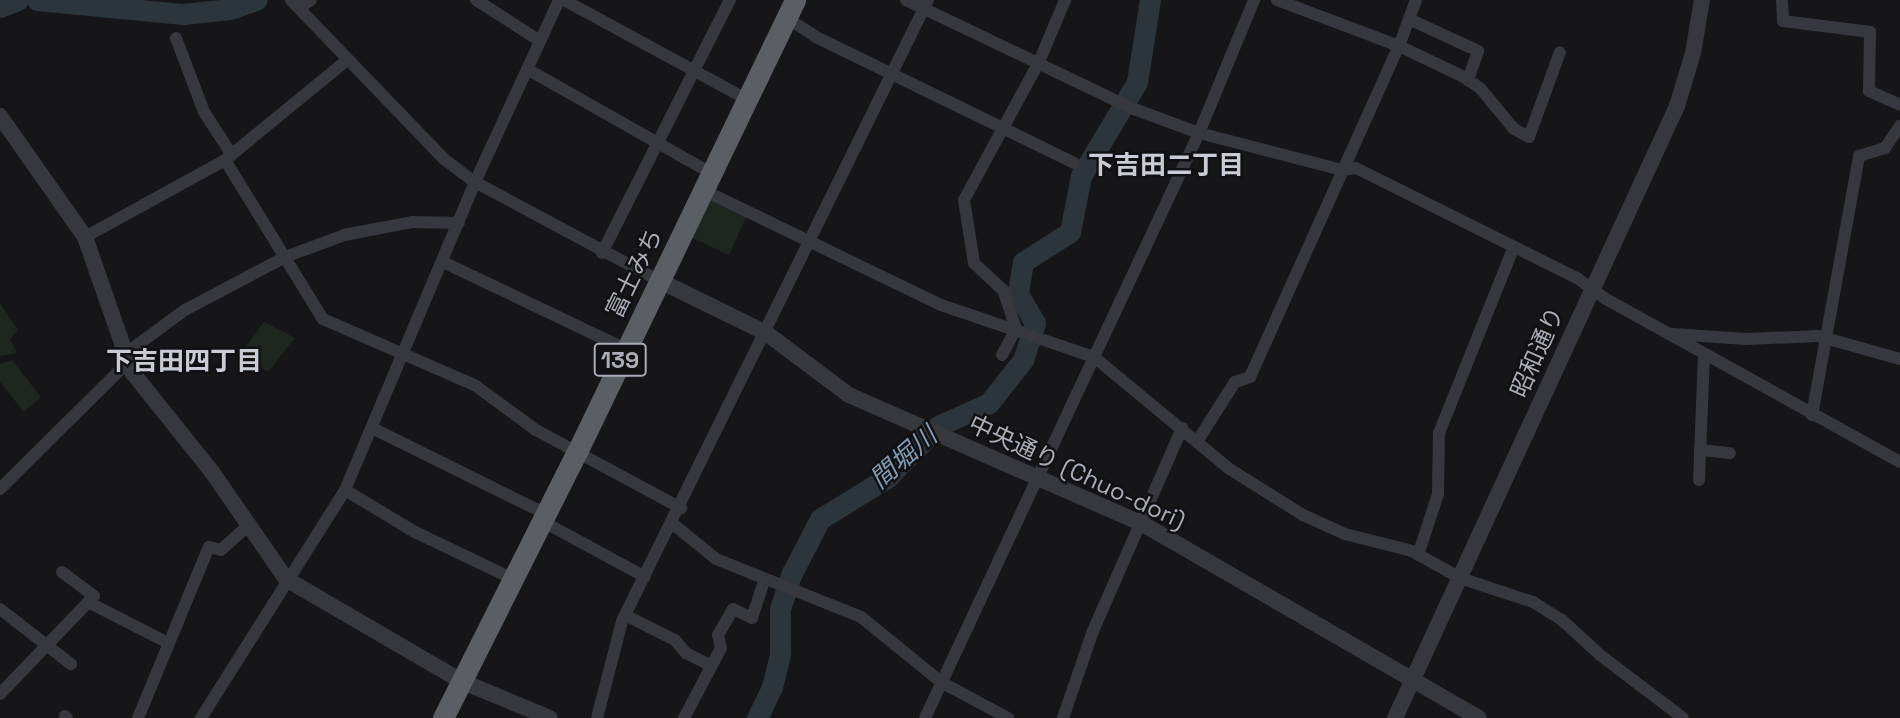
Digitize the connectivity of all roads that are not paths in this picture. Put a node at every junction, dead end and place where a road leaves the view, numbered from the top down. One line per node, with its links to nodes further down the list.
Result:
1 (311, 0): 12 (street)
2 (476, 0): 17 (street)
3 (562, 0): 17 (street); 23 (street)
4 (730, 0): 23 (street)
5 (906, 0): 13 (street)
6 (1065, 0): 21 (street)
7 (1254, 0): 31 (street)
8 (1278, 0): 18 (street)
9 (1416, 0): 15 (street)
10 (1702, 0): 46 (street, 昭和通り)
11 (1782, 0): 27 (street)
12 (295, 4): 20 (street, 中央通り (Chuo-dori))
13 (925, 4): 21 (street); 24 (street)
14 (790, 6): 24 (street); 26 (highway, 富士みち / 139)
15 (1411, 20): 18 (street); 25 (street)
16 (176, 38): 33 (street)
17 (540, 41): 22 (street)
18 (1399, 46): 25 (street); 35 (street)
19 (1560, 52): 25 (street)
20 (347, 61): 33 (street); 37 (street, 中央通り (Chuo-dori))
21 (1039, 62): 30 (street); 31 (street)
22 (527, 69): 32 (street); 37 (street)
23 (692, 69): 26 (street); 32 (street)
24 (890, 73): 30 (street); 40 (street)
25 (1468, 80)
26 (748, 100): 36 (highway, 富士みち / 139)
27 (1900, 105)
28 (0, 116): 39 (street)
29 (1900, 126): 50 (street)
30 (1000, 128): 34 (street); 47 (street)
31 (1199, 133): 35 (street); 55 (street)
32 (655, 143): 36 (street); 42 (street)
33 (229, 157): 39 (street); 43 (street)
34 (1074, 163)
35 (1342, 170): 41 (street); 61 (street)
36 (707, 181): 40 (street); 45 (highway, 富士みち / 139)
37 (475, 182): 38 (street); 42 (street, 中央通り (Chuo-dori))
38 (459, 223): 43 (street); 44 (street)
39 (85, 237): 56 (street)
40 (812, 243): 47 (street); 48 (street)
41 (1514, 246): 46 (street); 75 (street)
42 (601, 253): 45 (street, 中央通り (Chuo-dori))
43 (285, 257): 53 (street); 56 (street)
44 (443, 262): 51 (street); 53 (street)
45 (658, 280): 48 (street, 中央通り (Chuo-dori)); 51 (highway, 富士みち / 139)
46 (1591, 287): 49 (street); 78 (street, 昭和通り)
47 (1016, 328): 54 (street); 55 (street)
48 (766, 333): 66 (street, 中央通り (Chuo-dori)); 70 (street)
49 (1672, 334): 50 (street); 52 (street)
50 (1825, 338): 57 (street); 58 (street)
51 (625, 349): 63 (highway, 富士みち / 139)
52 (1704, 354): 58 (street); 62 (street)
53 (404, 355): 59 (street); 63 (street)
54 (1002, 355)
55 (1094, 357): 60 (street); 66 (street)
56 (127, 358): 68 (street); 74 (street)
57 (1900, 359)
58 (1812, 415): 65 (street)
59 (372, 428): 69 (street); 71 (street)
60 (1181, 428): 61 (street); 72 (street)
61 (1198, 440): 75 (street)
62 (1700, 450): 64 (street); 67 (street)
63 (577, 453): 70 (street); 71 (highway, 富士みち / 139)
64 (1730, 453)
65 (1900, 462)
66 (1039, 477): 72 (street, 中央通り (Chuo-dori)); 91 (street)
67 (1699, 480)
68 (0, 489)
69 (345, 490): 79 (street); 80 (street)
70 (681, 508): 73 (street)
71 (544, 518): 77 (street); 80 (highway, 富士みち / 139)
72 (1141, 523): 89 (street, 中央通り (Chuo-dori)); 101 (street)
73 (673, 524): 77 (street); 81 (street)
74 (249, 525): 79 (street); 85 (street)
75 (1418, 555): 78 (street)
76 (62, 572): 82 (street)
77 (645, 577): 84 (street)
78 (1460, 578): 89 (street, 昭和通り); 104 (street)
79 (286, 579): 90 (street); 94 (street)
80 (513, 579): 90 (highway, 富士みち / 139)
81 (766, 582): 88 (street); 91 (street)
82 (88, 602): 85 (street); 86 (street)
83 (0, 609): 86 (street)
84 (625, 615): 88 (street); 97 (street)
85 (168, 643): 93 (street)
86 (45, 647): 87 (street); 92 (street)
87 (71, 664)
88 (712, 666): 98 (street)
89 (1413, 679): 102 (street, 昭和通り); 103 (street, 中央通り (Chuo-dori))
90 (461, 681): 95 (highway, 富士みち / 139); 96 (street)
91 (941, 682): 99 (street); 100 (street)
92 (0, 694)
93 (138, 718)
94 (201, 718)
95 (443, 718)
96 (550, 718)
97 (597, 718)
98 (684, 718)
99 (925, 718)
100 (1008, 718)
101 (1063, 718)
102 (1395, 718)
103 (1479, 718)
104 (1683, 718)

